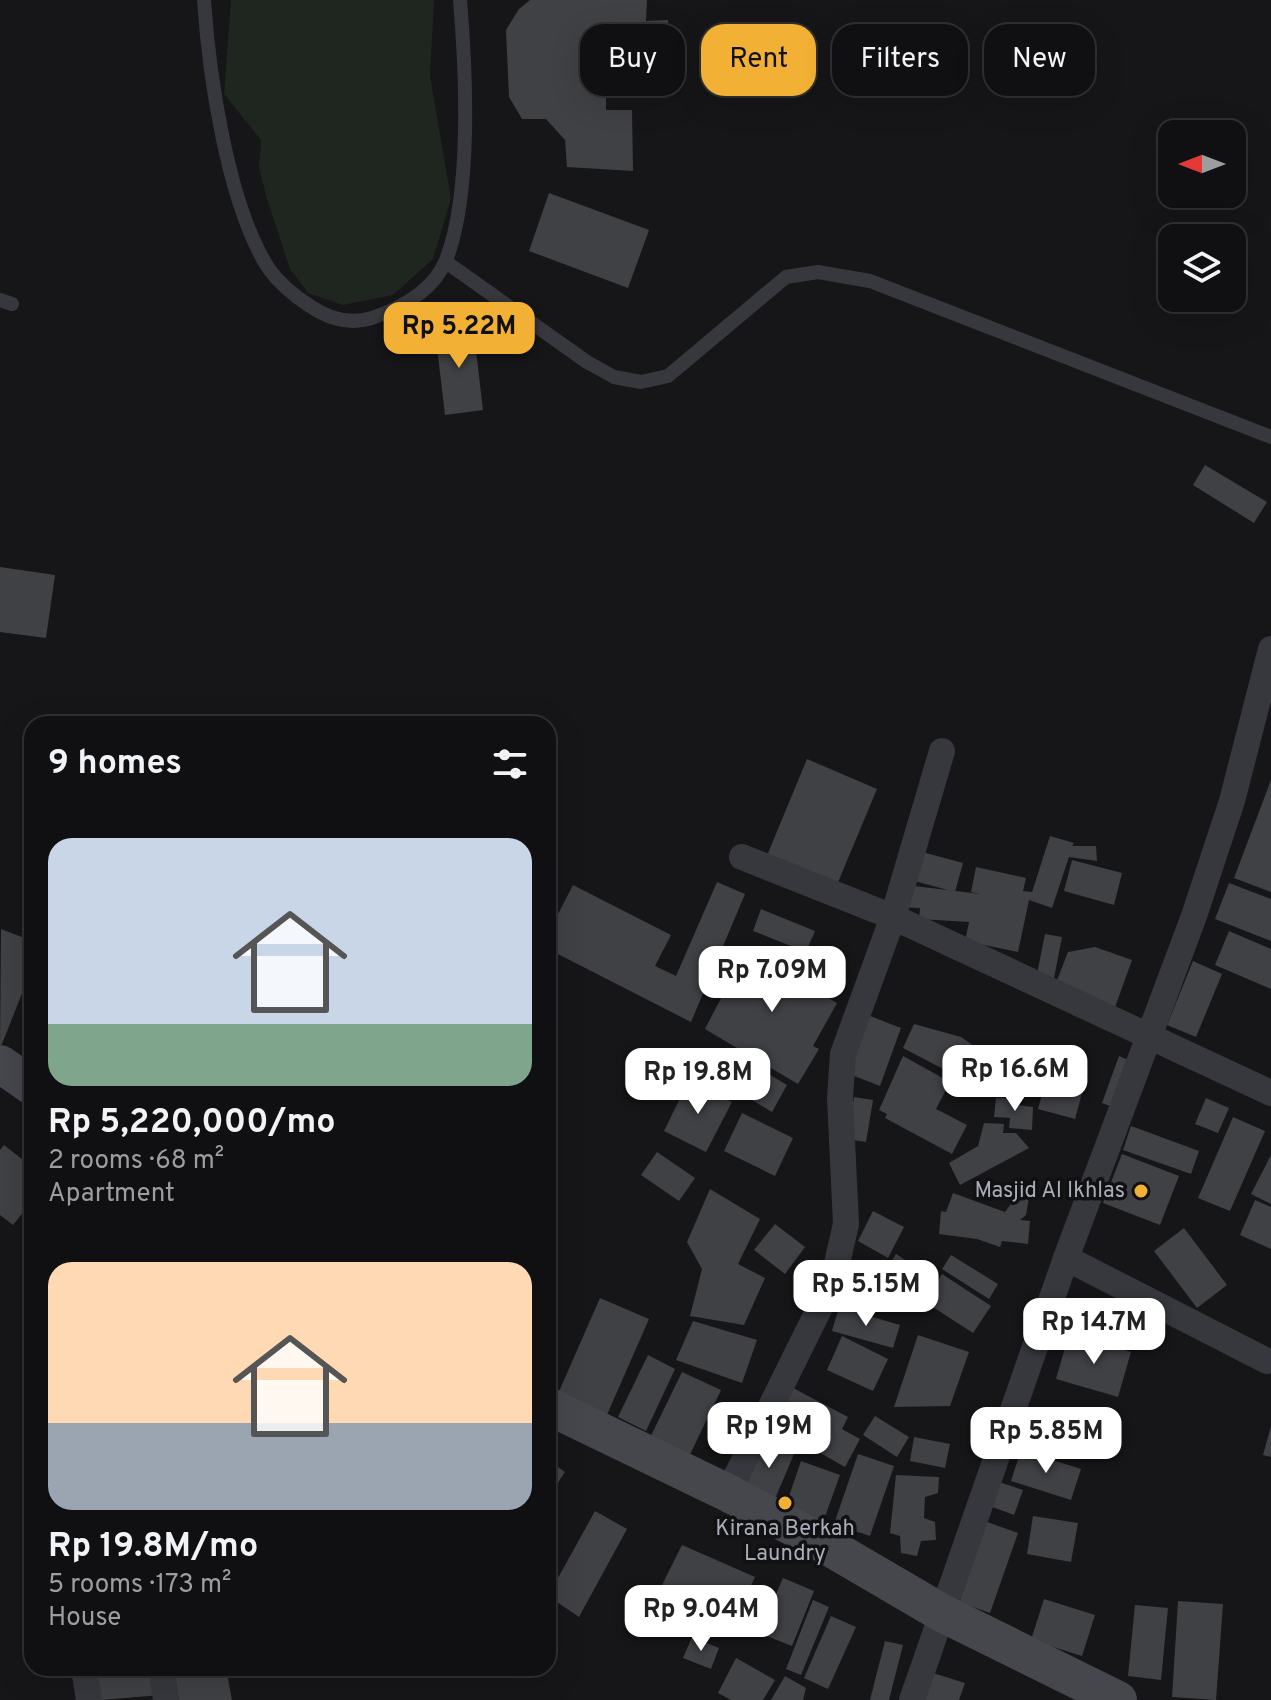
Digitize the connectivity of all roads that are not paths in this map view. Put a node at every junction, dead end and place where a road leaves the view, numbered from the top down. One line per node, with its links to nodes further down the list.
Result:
1 (204, 0): 3 (lane)
2 (460, 0): 3 (lane)
3 (446, 262): 4 (lane)
4 (1271, 437)
5 (1271, 649): 9 (street)
6 (942, 751): 8 (street)
7 (742, 857): 8 (street)
8 (893, 917): 9 (street); 16 (street)
9 (1147, 1036): 12 (street); 13 (street)
10 (0, 1064): 11 (street)
11 (24, 1080)
12 (1271, 1093)
13 (1066, 1258): 14 (street); 17 (street)
14 (1267, 1361)
15 (556, 1410): 16 (street)
16 (728, 1493): 17 (street)
17 (942, 1613): 22 (street); 23 (street)
18 (85, 1676): 20 (street)
19 (162, 1676): 21 (street)
20 (89, 1700)
21 (166, 1700)
22 (912, 1700)
23 (1118, 1700)

